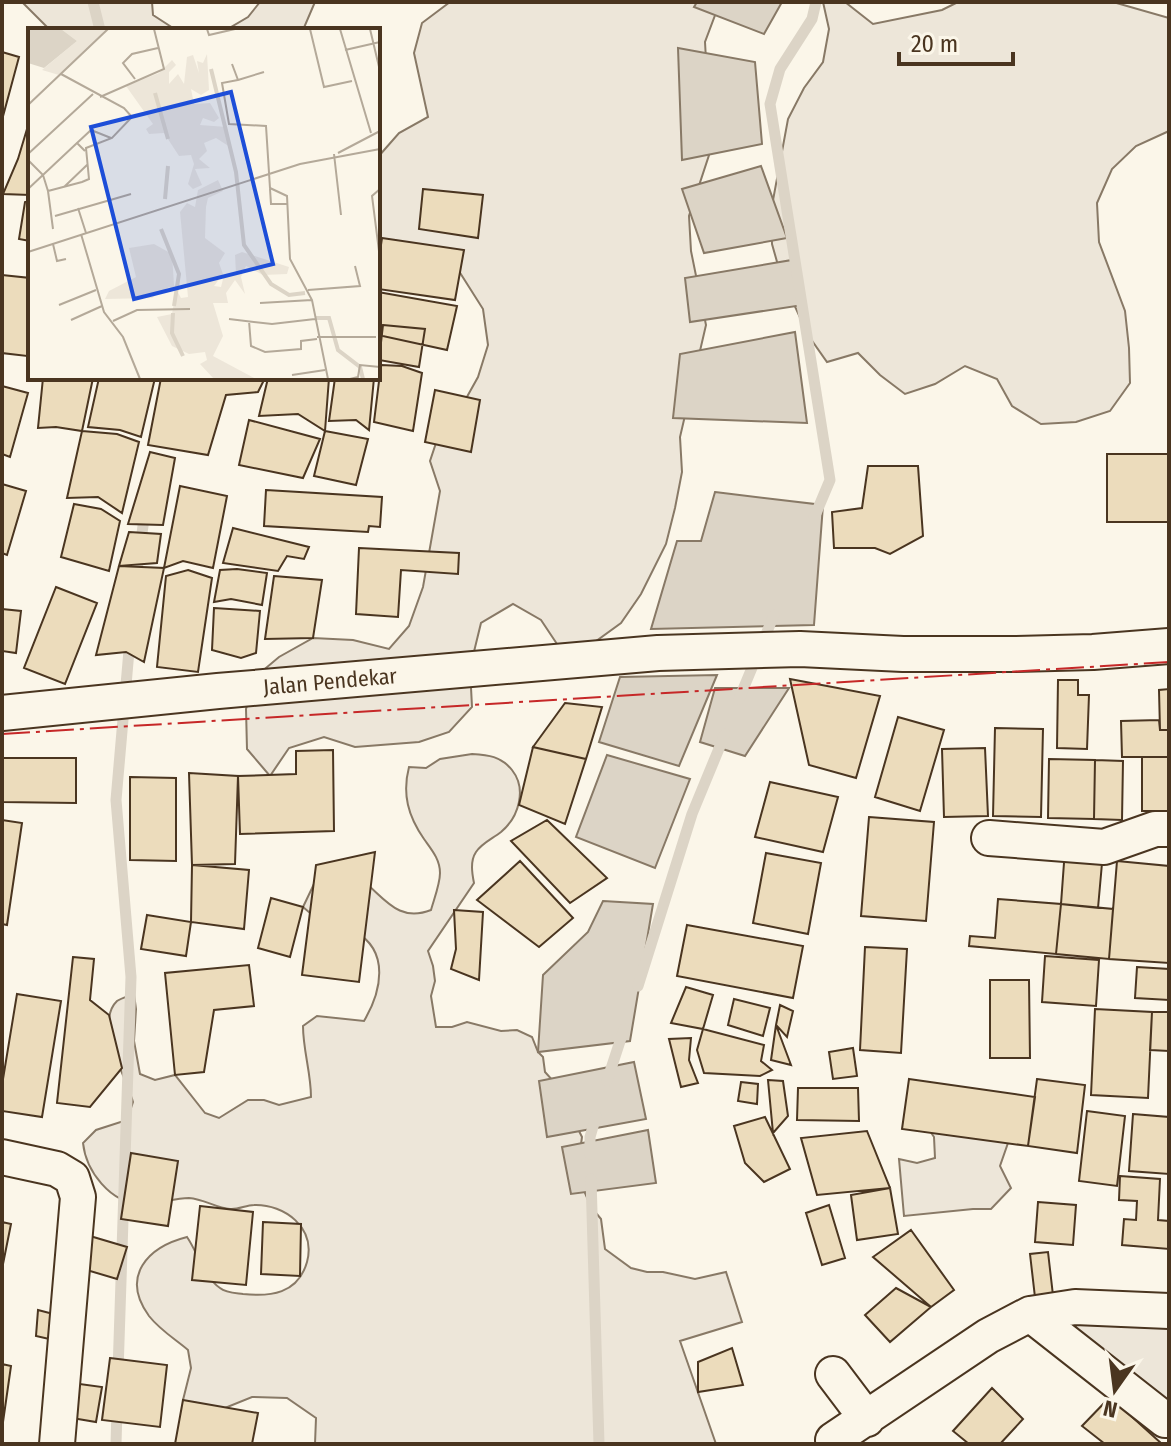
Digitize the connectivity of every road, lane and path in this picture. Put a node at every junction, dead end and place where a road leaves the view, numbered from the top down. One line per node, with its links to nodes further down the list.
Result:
1 (1169, 646): 2 (street, Jalan Pendekar)
2 (2, 713)
3 (1169, 829): 4 (street)
4 (989, 838)
5 (2, 1157): 11 (street)
6 (1169, 1311): 7 (street)
7 (1030, 1314): 9 (street); 10 (street)
8 (833, 1374): 9 (street)
9 (867, 1419): 12 (street)
10 (1169, 1420)
11 (57, 1444)
12 (834, 1444)

